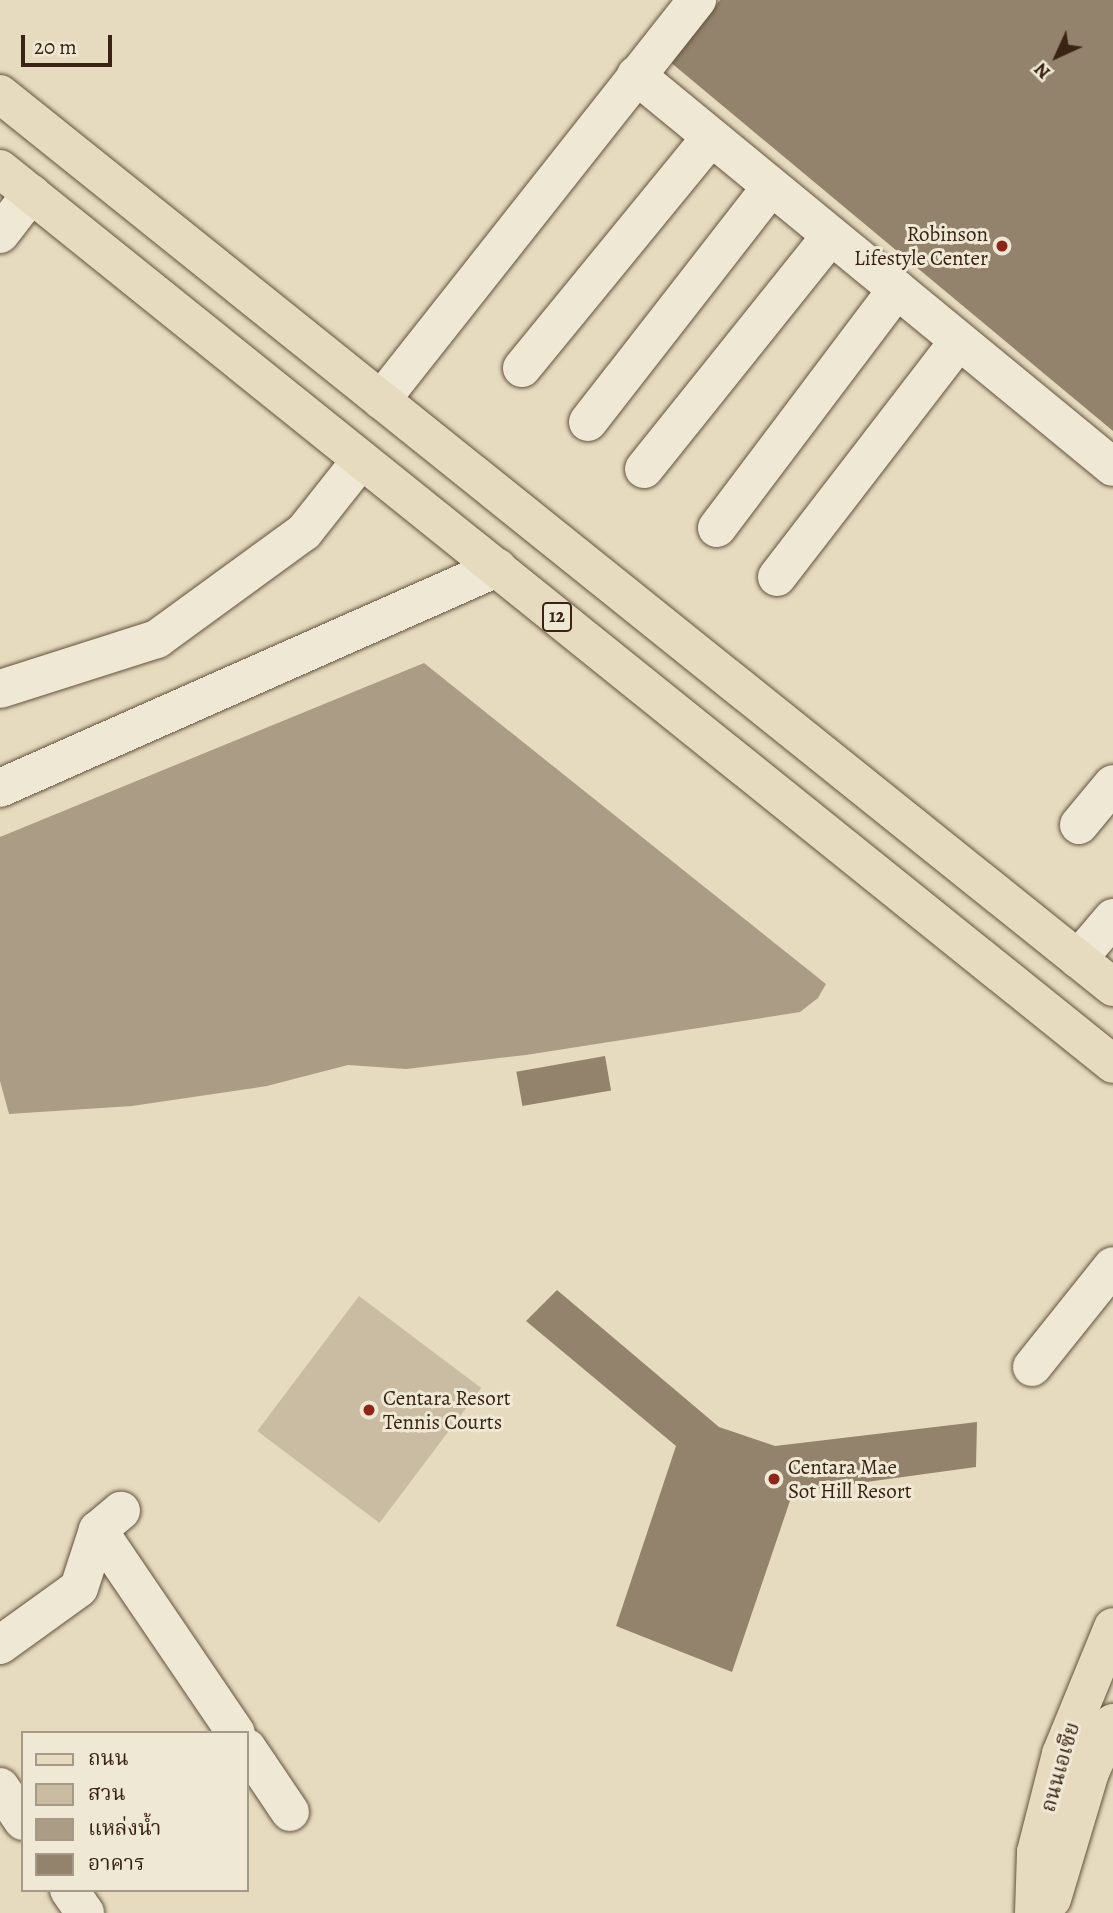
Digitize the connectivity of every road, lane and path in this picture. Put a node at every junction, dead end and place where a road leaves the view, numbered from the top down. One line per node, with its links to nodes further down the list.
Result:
1 (697, 0): 2 (street)
2 (636, 75): 4 (street); 13 (street)
3 (0, 94): 13 (main road)
4 (711, 137): 6 (street); 12 (street)
5 (0, 169): 7 (main road, 12)
6 (771, 187): 9 (street); 14 (street)
7 (31, 194): 8 (street); 15 (main road, 12)
8 (0, 234)
9 (831, 236): 10 (street); 17 (street)
10 (897, 289): 11 (street); 18 (street)
11 (959, 341): 16 (street); 20 (street)
12 (522, 368)
13 (381, 400): 26 (main road)
14 (588, 422)
15 (361, 460): 19 (main road, 12); 21 (street)
16 (1113, 467)
17 (644, 468)
18 (717, 527)
19 (497, 568): 23 (street); 28 (main road, 12)
20 (777, 577)
21 (0, 689)
22 (1113, 783): 24 (street)
23 (0, 788)
24 (1080, 825)
25 (1113, 918): 26 (street)
26 (1078, 959): 27 (main road)
27 (1113, 987)
28 (1113, 1064)
29 (1113, 1266): 30 (street)
30 (1032, 1367)
31 (1113, 1627): 41 (main road, ถนนเอเซีย)
32 (0, 1645): 34 (street)
33 (1113, 1723): 42 (main road, ถนนเอเซีย)
34 (235, 1731)
35 (248, 1749): 37 (street)
36 (0, 1787): 38 (street)
37 (290, 1812)
38 (21, 1818)
39 (70, 1892): 40 (street)
40 (85, 1913)
41 (1034, 1913)
42 (1049, 1913)

